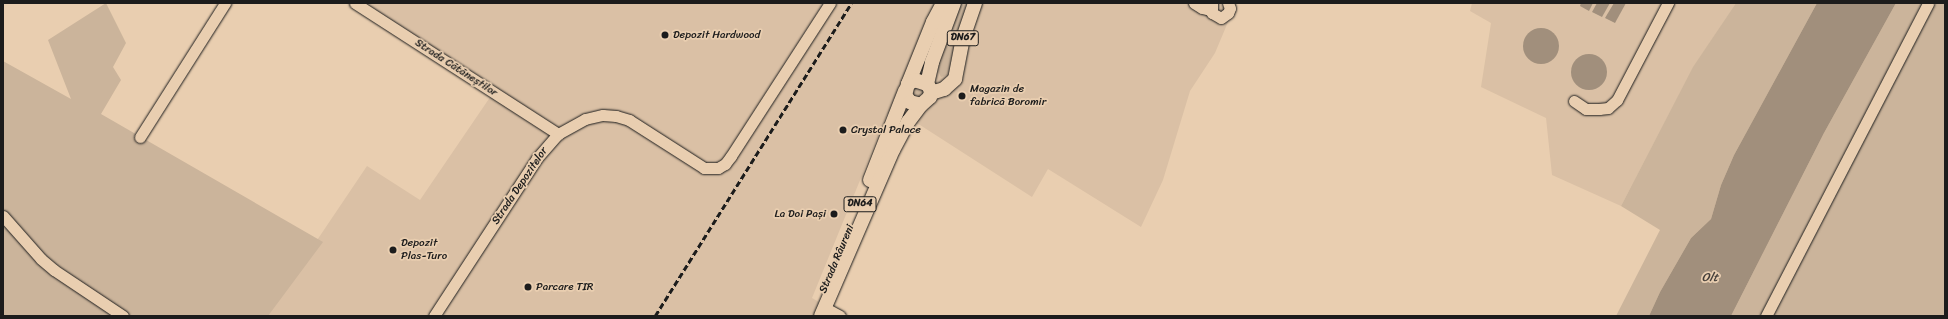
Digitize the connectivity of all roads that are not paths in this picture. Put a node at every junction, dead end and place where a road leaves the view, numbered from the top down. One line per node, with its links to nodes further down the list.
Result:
1 (225, 3): 19 (street)
2 (355, 3): 18 (street, Strada Cătăneștilor)
3 (830, 3): 18 (street, Strada Depozitelor)
4 (933, 3): 13 (main road, DN67)
5 (943, 3): 13 (main road)
6 (954, 3): 15 (main road, DN64)
7 (975, 3): 15 (main road, DN67)
8 (1194, 3): 12 (street)
9 (1228, 3): 12 (street)
10 (1668, 3): 16 (street)
11 (1928, 3): 26 (street)
12 (1211, 6)
13 (933, 22): 14 (main road, DN67)
14 (907, 88): 15 (main road); 17 (main road); 24 (main road, Strada Râureni / DN64)
15 (929, 88): 17 (main road, DN64)
16 (1574, 101)
17 (921, 105): 21 (main road, Strada Râureni / DN64)
18 (558, 134): 23 (street, Strada Depozitelor)
19 (140, 138)
20 (3, 216): 22 (street)
21 (823, 312): 25 (street)
22 (123, 316)
23 (434, 316)
24 (813, 316)
25 (840, 316)
26 (1766, 316)

